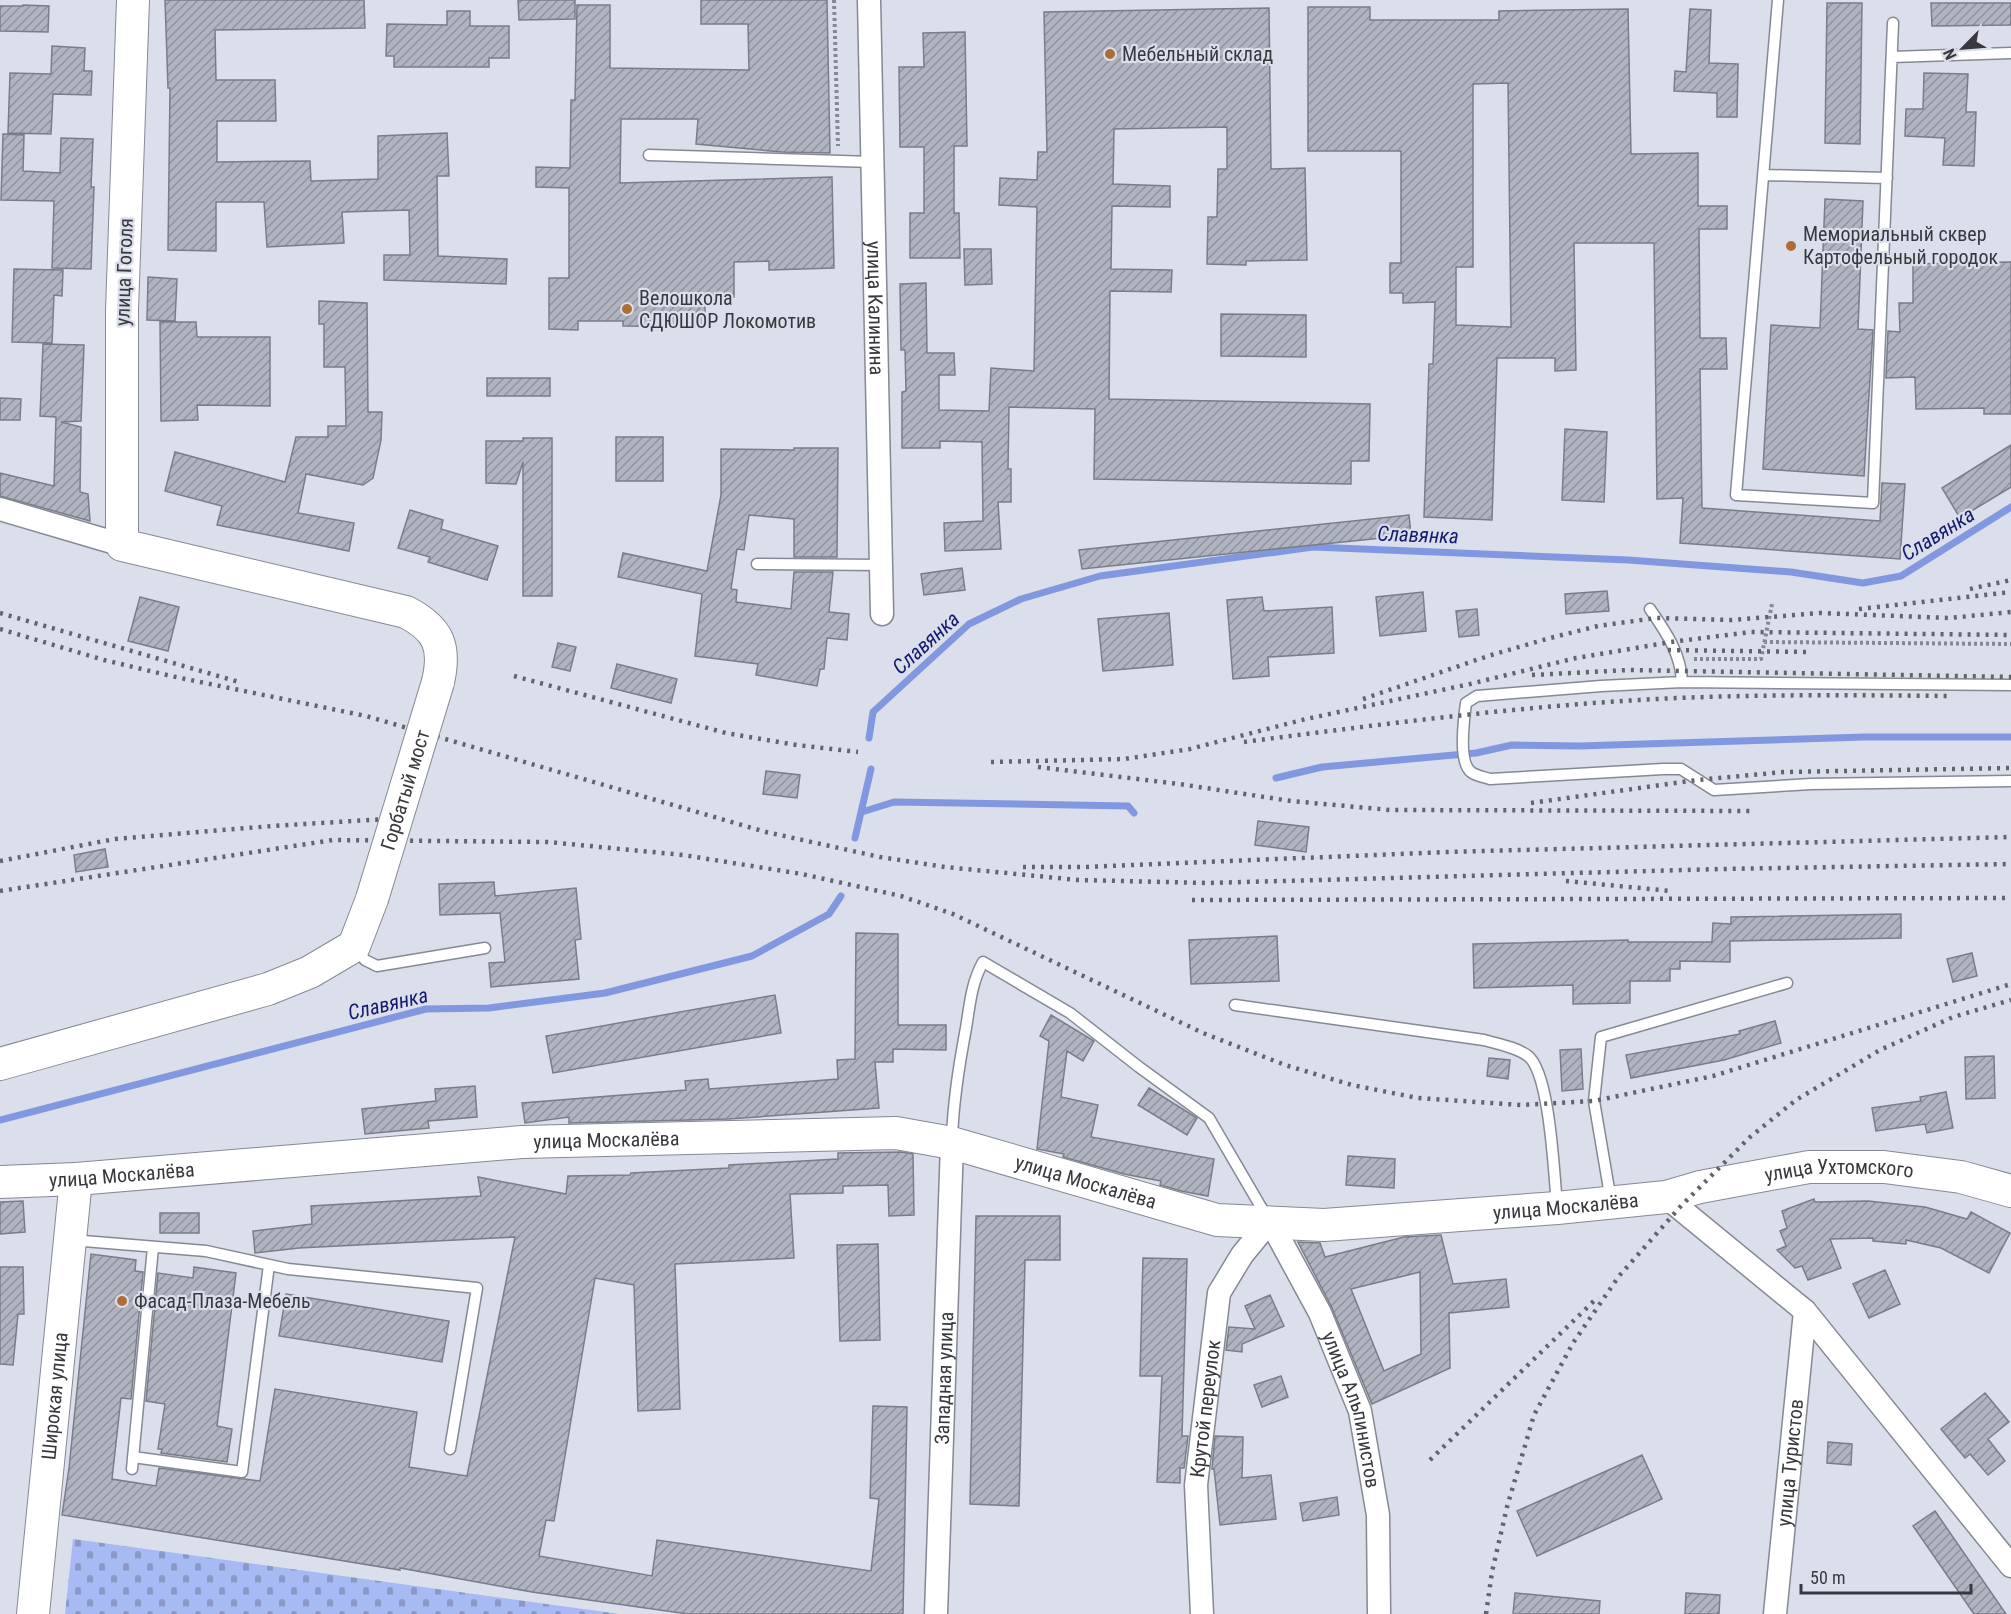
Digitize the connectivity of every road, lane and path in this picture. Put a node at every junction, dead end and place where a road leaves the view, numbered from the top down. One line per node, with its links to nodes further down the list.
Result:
1 (133, 0): 14 (street, улица Гоголя)
2 (834, 0): 9 (path)
3 (869, 0): 10 (street, улица Калинина)
4 (1778, 0): 11 (lane)
5 (1893, 23): 7 (lane)
6 (2011, 53): 7 (lane)
7 (1892, 57): 12 (lane)
8 (649, 155): 9 (lane)
9 (838, 160): 10 (lane)
10 (872, 162): 16 (street, улица Калинина)
11 (1763, 175): 12 (lane); 12 (lane)
12 (1887, 178)
13 (0, 509): 14 (street)
14 (122, 545): 26 (street, Горбатый мост, bridge)
15 (757, 564): 16 (lane)
16 (881, 565): 19 (street, улица Калинина)
17 (1772, 604): 20 (path)
18 (1650, 609): 22 (lane)
19 (882, 614)
20 (1764, 642): 21 (path); 22 (path)
21 (2011, 644)
22 (1678, 658): 23 (lane)
23 (1682, 682): 24 (lane); 25 (lane)
24 (2011, 685)
25 (2011, 781)
26 (354, 946): 27 (lane); 30 (street)
27 (485, 948)
28 (1787, 983): 36 (lane)
29 (1235, 1005): 37 (lane)
30 (0, 1064)
31 (952, 1143): 32 (street, улица Москалёва); 38 (street, улица Москалёва); 38 (lane); 48 (street, Западная улица)
32 (76, 1179): 33 (street, улица Москалёва); 39 (street, Широкая улица)
33 (0, 1182)
34 (2011, 1191): 35 (street, улица Ухтомского)
35 (1666, 1197): 36 (street, улица Москалёва); 42 (street, улица Москалёва)
36 (1612, 1202): 37 (street, улица Москалёва)
37 (1557, 1208): 38 (street, улица Москалёва)
38 (1270, 1221): 49 (street, Крутой переулок); 50 (street, улица Альпинистов)
39 (71, 1240): 40 (lane); 47 (street, Широкая улица)
40 (153, 1247): 41 (lane); 44 (lane)
41 (269, 1265): 43 (lane); 44 (lane)
42 (1805, 1311): 46 (street, улица Москалёва); 51 (street, улица Туристов)
43 (450, 1449)
44 (133, 1457): 45 (lane)
45 (132, 1469)
46 (2011, 1566)
47 (33, 1614)
48 (936, 1614)
49 (1202, 1614)
50 (1379, 1614)
51 (1775, 1614)

